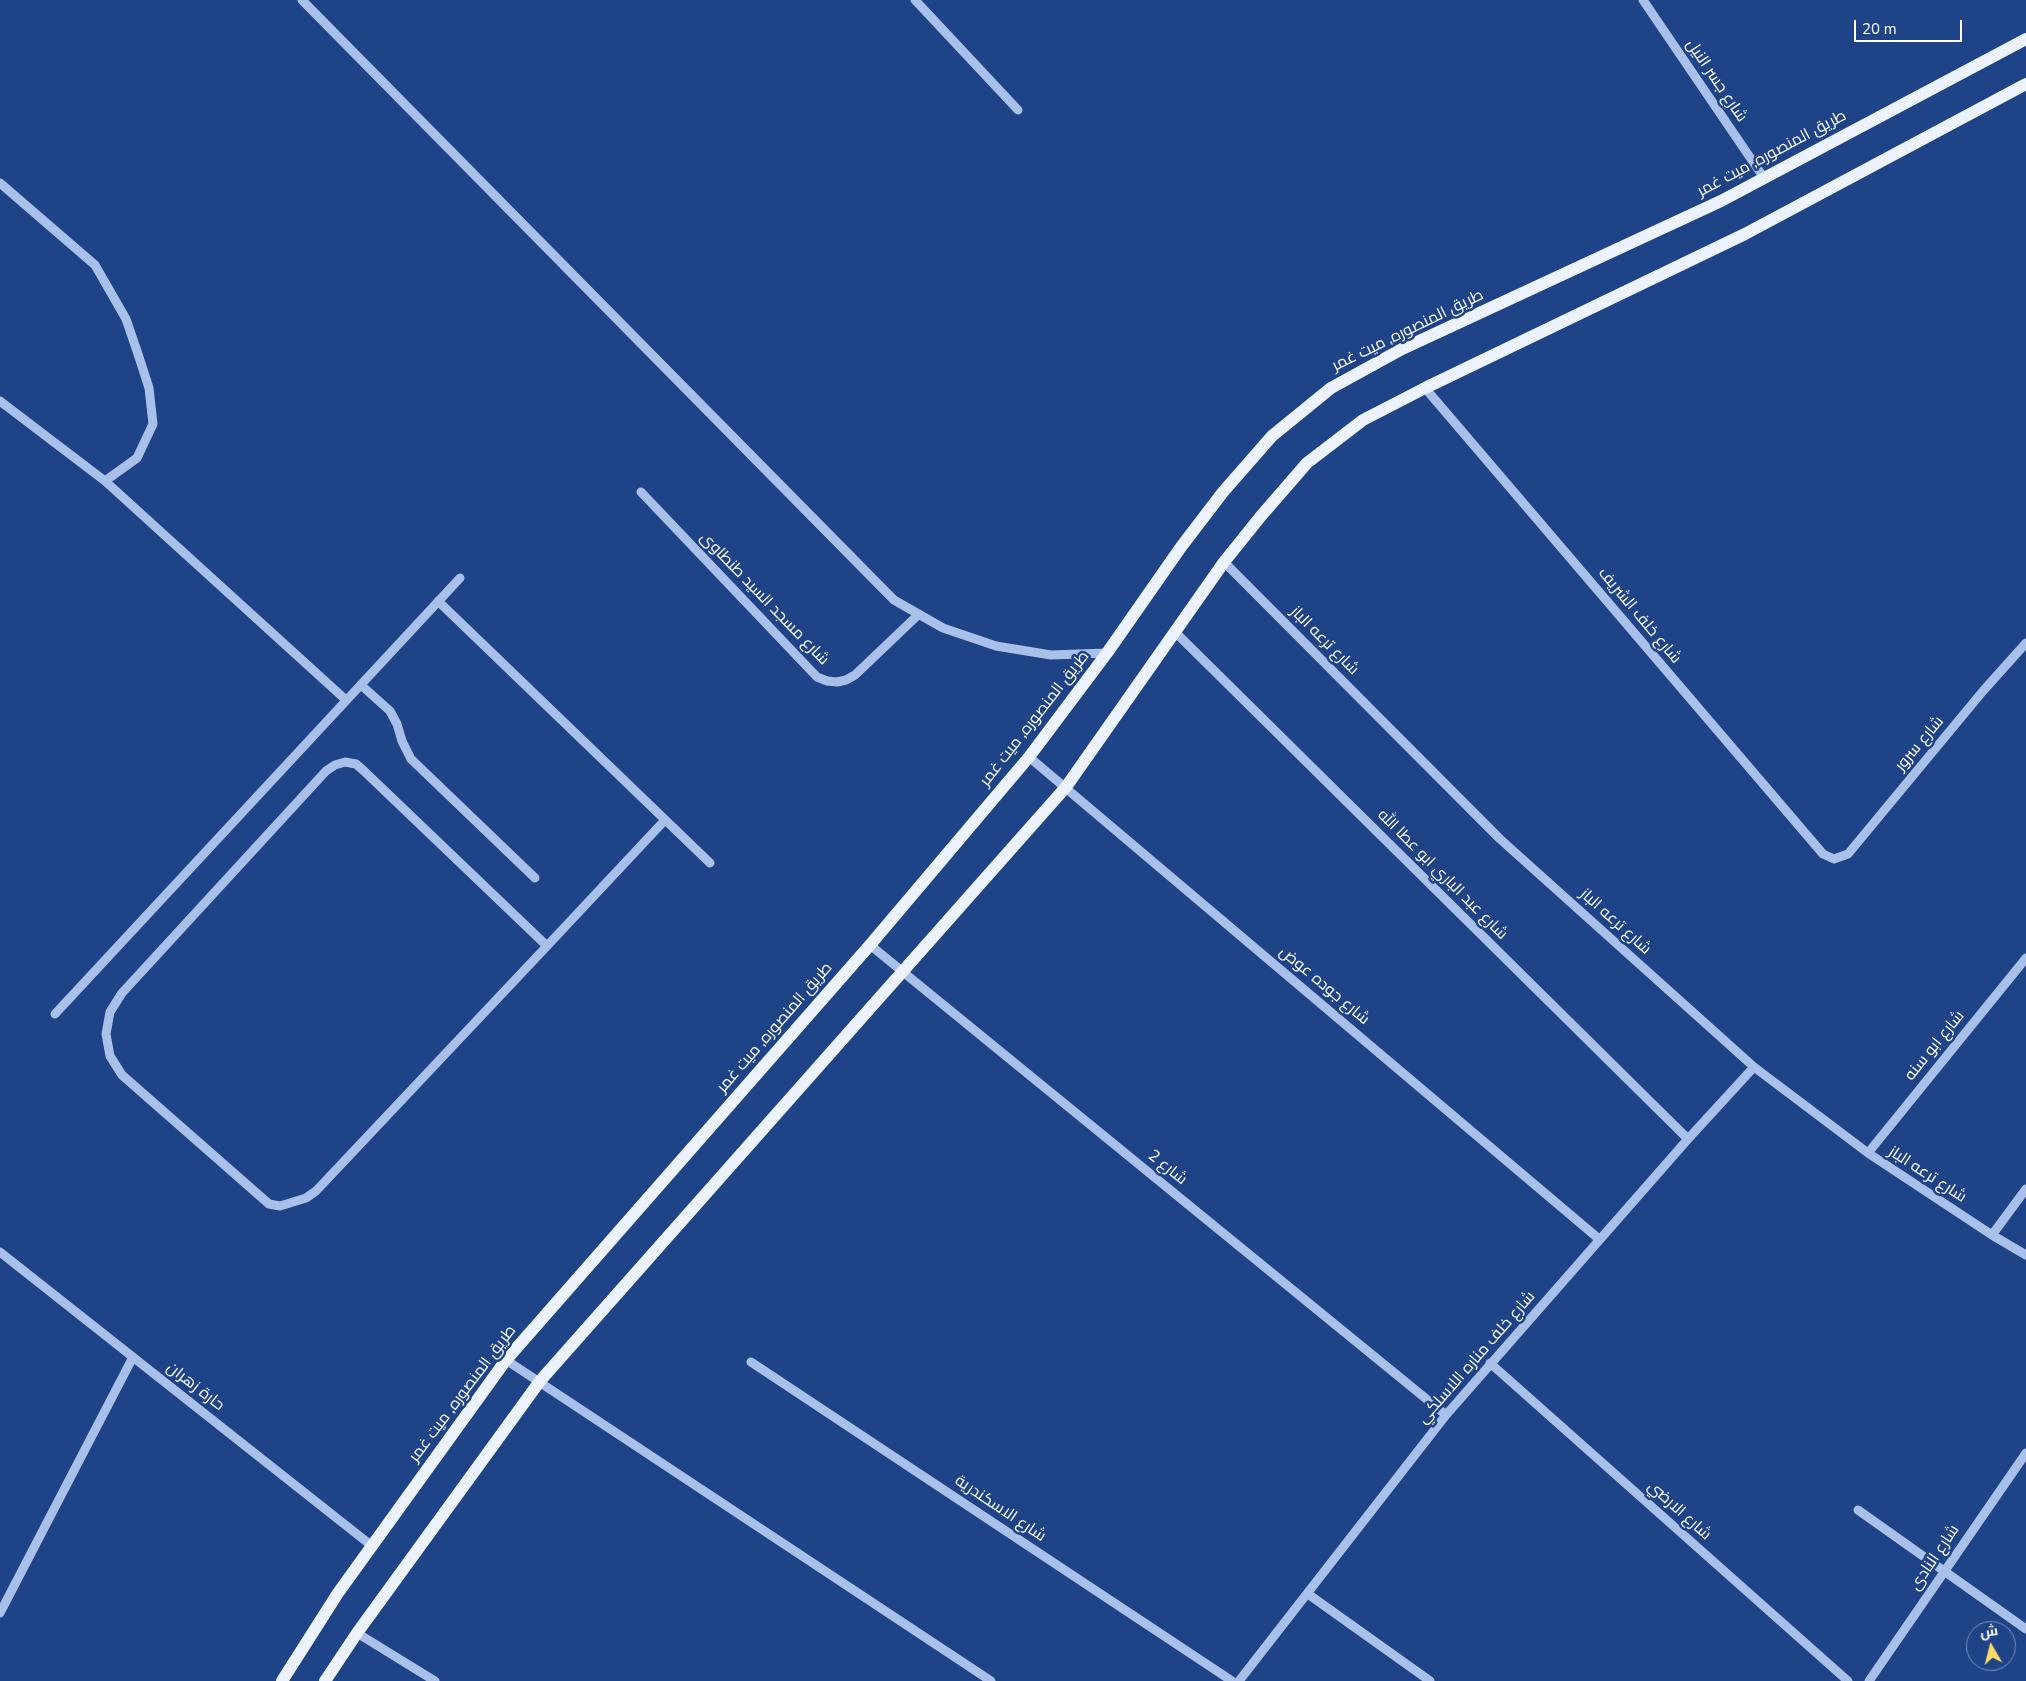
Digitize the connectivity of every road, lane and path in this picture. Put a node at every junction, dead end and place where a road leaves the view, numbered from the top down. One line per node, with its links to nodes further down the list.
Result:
1 (302, 0): 16 (street)
2 (915, 0): 6 (street)
3 (1643, 0): 7 (street, شارع جسر النيل)
4 (2026, 38): 7 (main road, طريق المنصوره, ميت غمر)
5 (2026, 84): 9 (main road)
6 (1018, 110)
7 (1764, 178): 19 (main road, طريق المنصوره, ميت غمر)
8 (0, 183): 11 (street)
9 (1425, 388): 13 (main road); 25 (street, شارع خلف الشريف)
10 (0, 401): 11 (street)
11 (105, 481): 21 (street)
12 (641, 492): 16 (street, شارع مسجد السيد طنطاوى)
13 (1224, 562): 17 (main road); 33 (street, شارع ترعه الباز)
14 (460, 578): 15 (street)
15 (438, 601): 20 (street); 24 (street)
16 (919, 614): 19 (street)
17 (1175, 632): 23 (main road); 34 (street, شارع عبد الباري ابو عطا الله)
18 (2026, 643): 25 (street, شارع سرور)
19 (1107, 654): 22 (main road, طريق المنصوره, ميت غمر)
20 (360, 685): 21 (street); 27 (street)
21 (346, 700): 32 (street)
22 (1029, 757): 23 (street, شارع جوده عوض); 28 (main road, طريق المنصوره, ميت غمر)
23 (1066, 787): 31 (main road); 38 (street, شارع جوده عوض)
24 (665, 820): 26 (street); 29 (street)
25 (1834, 859)
26 (710, 863)
27 (535, 878)
28 (870, 945): 31 (street, شارع 2); 42 (main road, طريق المنصوره, ميت غمر)
29 (547, 946): 29 (street)
30 (2026, 958): 35 (street, شارع ابو سنه)
31 (903, 973): 45 (main road); 46 (street, شارع 2)
32 (55, 1014)
33 (1754, 1067): 34 (street, شارع خلف مناره اللاسلكي); 35 (street, شارع ترعه الباز)
34 (1688, 1139): 38 (street, شارع خلف مناره اللاسلكي)
35 (1868, 1153): 37 (street, شارع ترعه الباز)
36 (2026, 1189): 37 (street)
37 (1992, 1235): 40 (street, شارع ترعه الباز)
38 (1599, 1239): 44 (street, شارع خلف مناره اللاسلكي)
39 (0, 1252): 41 (street, حارة زهران)
40 (2026, 1255)
41 (133, 1357): 51 (street, حارة زهران); 54 (street)
42 (506, 1360): 45 (street); 51 (main road, طريق المنصوره, ميت غمر)
43 (751, 1362): 61 (street, شارع الاسكندرية)
44 (1490, 1363): 46 (street, شارع خلف مناره اللاسلكي); 64 (street, شارع الارضي)
45 (540, 1382): 56 (main road); 60 (street)
46 (1446, 1415): 53 (street, شارع خلف مناره اللاسلكي)
47 (2026, 1453): 48 (street, شارع النادى)
48 (2018, 1465): 49 (street); 52 (street, شارع النادى)
49 (2026, 1470)
50 (1858, 1510): 52 (street)
51 (372, 1546): 57 (main road, طريق المنصوره, ميت غمر)
52 (1945, 1571): 55 (street); 65 (street, شارع النادى)
53 (1308, 1594): 62 (street, شارع خلف مناره اللاسلكي); 63 (street)
54 (0, 1613)
55 (2026, 1629)
56 (357, 1633): 58 (main road); 59 (street)
57 (282, 1681)
58 (325, 1681)
59 (435, 1681)
60 (991, 1681)
61 (1232, 1681)
62 (1239, 1681)
63 (1430, 1681)
64 (1848, 1681)
65 (1869, 1681)

